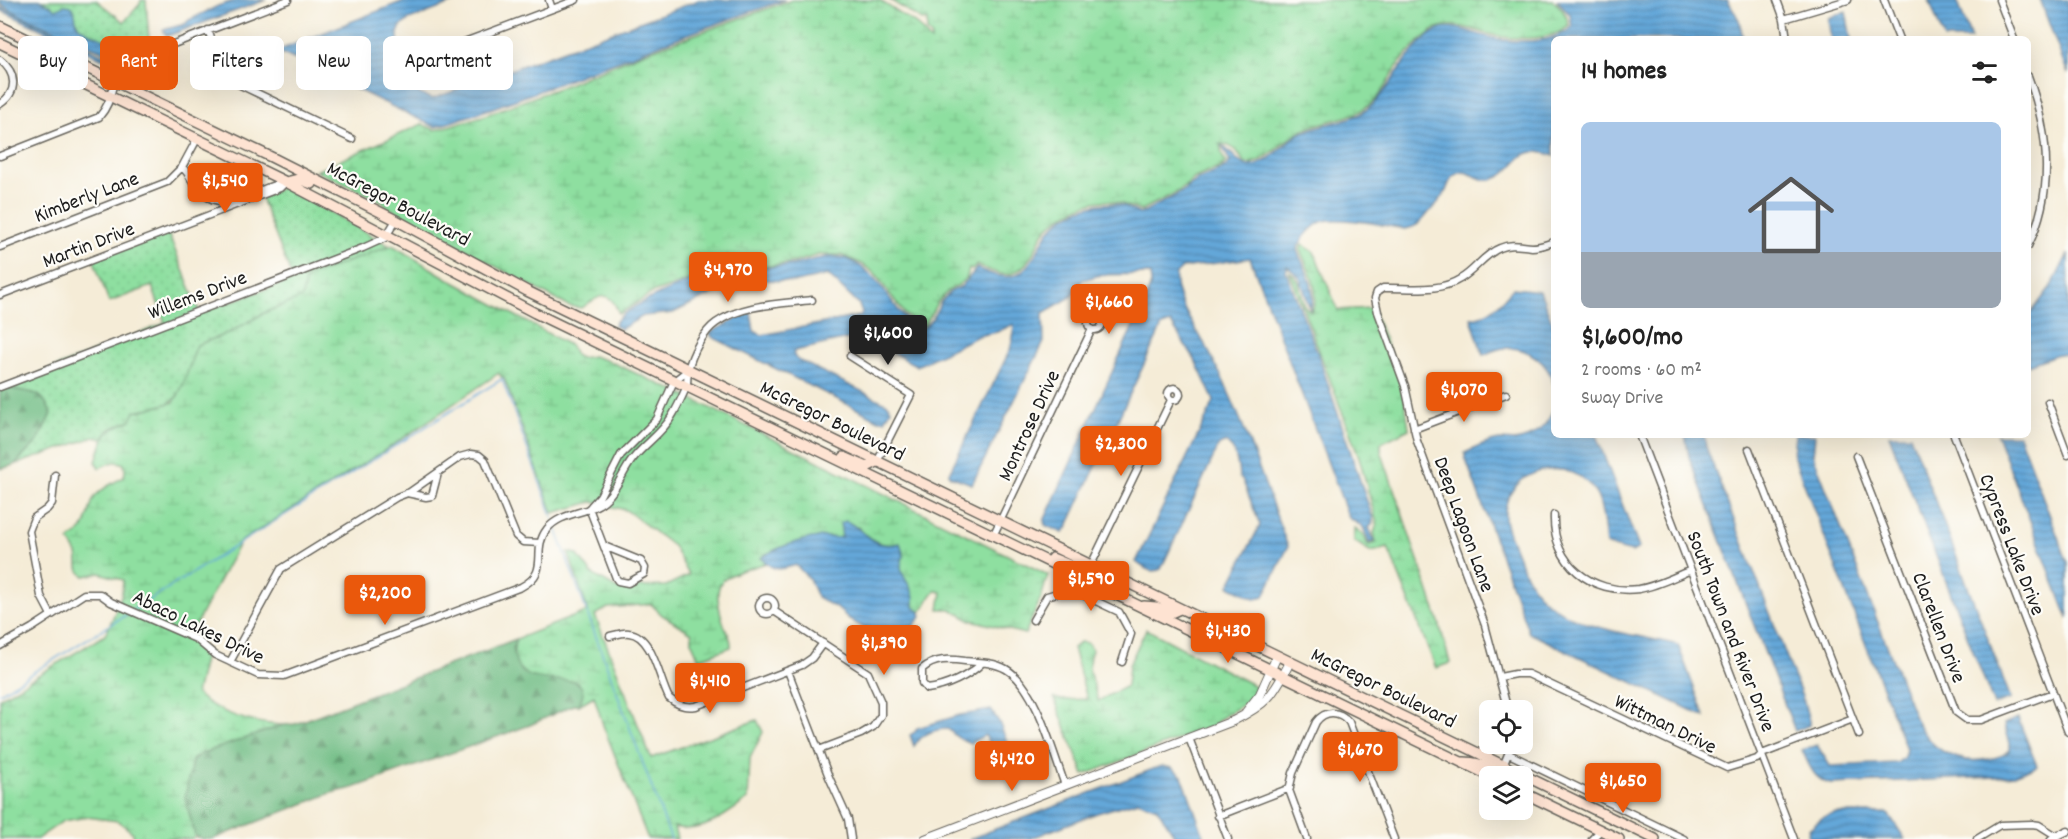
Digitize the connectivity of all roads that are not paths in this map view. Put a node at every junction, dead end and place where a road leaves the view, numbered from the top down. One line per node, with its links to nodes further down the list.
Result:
1 (288, 0): 11 (street)
2 (549, 0): 8 (street)
3 (576, 0): 8 (street)
4 (1777, 0): 9 (street)
5 (1848, 0): 9 (street)
6 (1884, 0): 14 (street)
7 (1999, 0): 15 (street)
8 (552, 9): 12 (street)
9 (1784, 19): 13 (street)
10 (0, 26): 19 (main road, McGregor Boulevard)
11 (208, 30): 16 (street); 26 (street)
12 (480, 36)
13 (1787, 36)
14 (1898, 36)
15 (2013, 36)
16 (178, 42)
17 (0, 44): 23 (main road, McGregor Boulevard)
18 (0, 60): 24 (street)
19 (100, 75)
20 (2031, 85): 33 (street)
21 (111, 90): 23 (street)
22 (131, 90): 30 (main road, McGregor Boulevard)
23 (110, 97): 25 (main road, McGregor Boulevard); 27 (street)
24 (0, 104)
25 (197, 139): 28 (street, Kimberly Lane); 29 (main road, McGregor Boulevard)
26 (352, 139)
27 (0, 156)
28 (183, 167): 29 (street); 35 (street, Kimberly Lane)
29 (286, 182): 30 (main road); 32 (main road, McGregor Boulevard); 36 (street, Martin Drive)
30 (356, 200): 31 (main road, McGregor Boulevard)
31 (396, 220): 32 (street); 40 (main road, McGregor Boulevard)
32 (388, 234): 41 (main road, McGregor Boulevard); 42 (street, Willems Drive)
33 (2031, 239)
34 (1551, 243): 47 (street, Deep Lagoon Lane)
35 (0, 247)
36 (0, 295)
37 (812, 300): 40 (street)
38 (1092, 329): 60 (street, Montrose Drive)
39 (850, 356): 54 (street)
40 (688, 370): 41 (street); 43 (street); 54 (main road, McGregor Boulevard)
41 (674, 381): 43 (main road, McGregor Boulevard); 58 (street)
42 (0, 387)
43 (686, 387): 51 (main road, McGregor Boulevard); 58 (street)
44 (1506, 394): 47 (street)
45 (1172, 400): 65 (street)
46 (2048, 402): 52 (street)
47 (1414, 429): 86 (street, Deep Lagoon Lane)
48 (1640, 438): 66 (street, South Town and River Drive)
49 (1955, 438): 87 (street, Cypress Lake Drive)
50 (1749, 449): 91 (street)
51 (824, 454): 54 (main road); 61 (main road, McGregor Boulevard)
52 (2068, 455)
53 (1856, 456): 87 (street, Clarellen Drive)
54 (878, 462): 60 (main road, McGregor Boulevard)
55 (439, 472): 57 (street); 57 (street); 62 (street)
56 (55, 475): 73 (street)
57 (406, 493): 79 (street)
58 (590, 508): 62 (street); 63 (street)
59 (1554, 515): 66 (street)
60 (1001, 521): 61 (street, Montrose Drive); 65 (main road, McGregor Boulevard)
61 (993, 536): 64 (main road, McGregor Boulevard)
62 (540, 543): 79 (street, Abaco Lakes Drive)
63 (604, 546): 63 (street)
64 (1032, 554): 65 (main road); 67 (main road, McGregor Boulevard)
65 (1091, 565): 69 (main road, McGregor Boulevard)
66 (1691, 570): 98 (street, South Town and River Drive)
67 (1086, 581): 68 (street); 69 (main road); 70 (main road, McGregor Boulevard)
68 (1079, 593): 74 (street); 80 (street)
69 (1151, 595): 71 (main road, McGregor Boulevard)
70 (1139, 606): 71 (main road); 83 (main road, McGregor Boulevard)
71 (1180, 609): 78 (main road, McGregor Boulevard)
72 (774, 610): 76 (street)
73 (51, 615): 77 (street, Abaco Lakes Drive); 79 (street, Abaco Lakes Drive)
74 (1033, 620)
75 (610, 636): 84 (street)
76 (823, 644): 84 (street); 96 (street)
77 (0, 646)
78 (1277, 656): 81 (main road, McGregor Boulevard); 83 (street)
79 (230, 662)
80 (1122, 662)
81 (1290, 662): 85 (street); 100 (main road, McGregor Boulevard)
82 (982, 663): 82 (street); 102 (street)
83 (1271, 670): 85 (main road, McGregor Boulevard); 92 (street)
84 (788, 671): 96 (street)
85 (1283, 676): 92 (street); 99 (main road, McGregor Boulevard)
86 (1500, 677): 88 (street, Deep Lagoon Lane); 98 (street, Wittman Drive)
87 (2053, 693): 90 (street, Cypress Lake Drive)
88 (1505, 700)
89 (2068, 710): 90 (street)
90 (2061, 713): 93 (street, Cypress Lake Drive)
91 (1852, 719): 94 (street); 98 (street, Wittman Drive)
92 (1233, 721): 95 (street)
93 (2068, 732)
94 (1859, 735)
95 (1189, 738): 102 (street); 105 (street)
96 (819, 750): 109 (street)
97 (1509, 754): 100 (street); 116 (street)
98 (1762, 754): 117 (street, South Town and River Drive)
99 (1460, 762): 100 (main road); 101 (main road, McGregor Boulevard)
100 (1504, 764): 108 (main road, McGregor Boulevard)
101 (1479, 771)
102 (1065, 786): 110 (street)
103 (1290, 788): 105 (street); 112 (street); 113 (street)
104 (1533, 798): 107 (main road)
105 (1218, 816): 111 (street)
106 (2065, 832): 118 (street); 119 (street)
107 (1605, 834): 108 (main road); 114 (street); 115 (main road)
108 (1653, 838)
109 (851, 839)
110 (925, 839)
111 (1228, 839)
112 (1307, 839)
113 (1394, 839)
114 (1592, 839)
115 (1619, 839)
116 (1684, 839)
117 (1794, 839)
118 (1977, 839)
119 (2050, 839)

